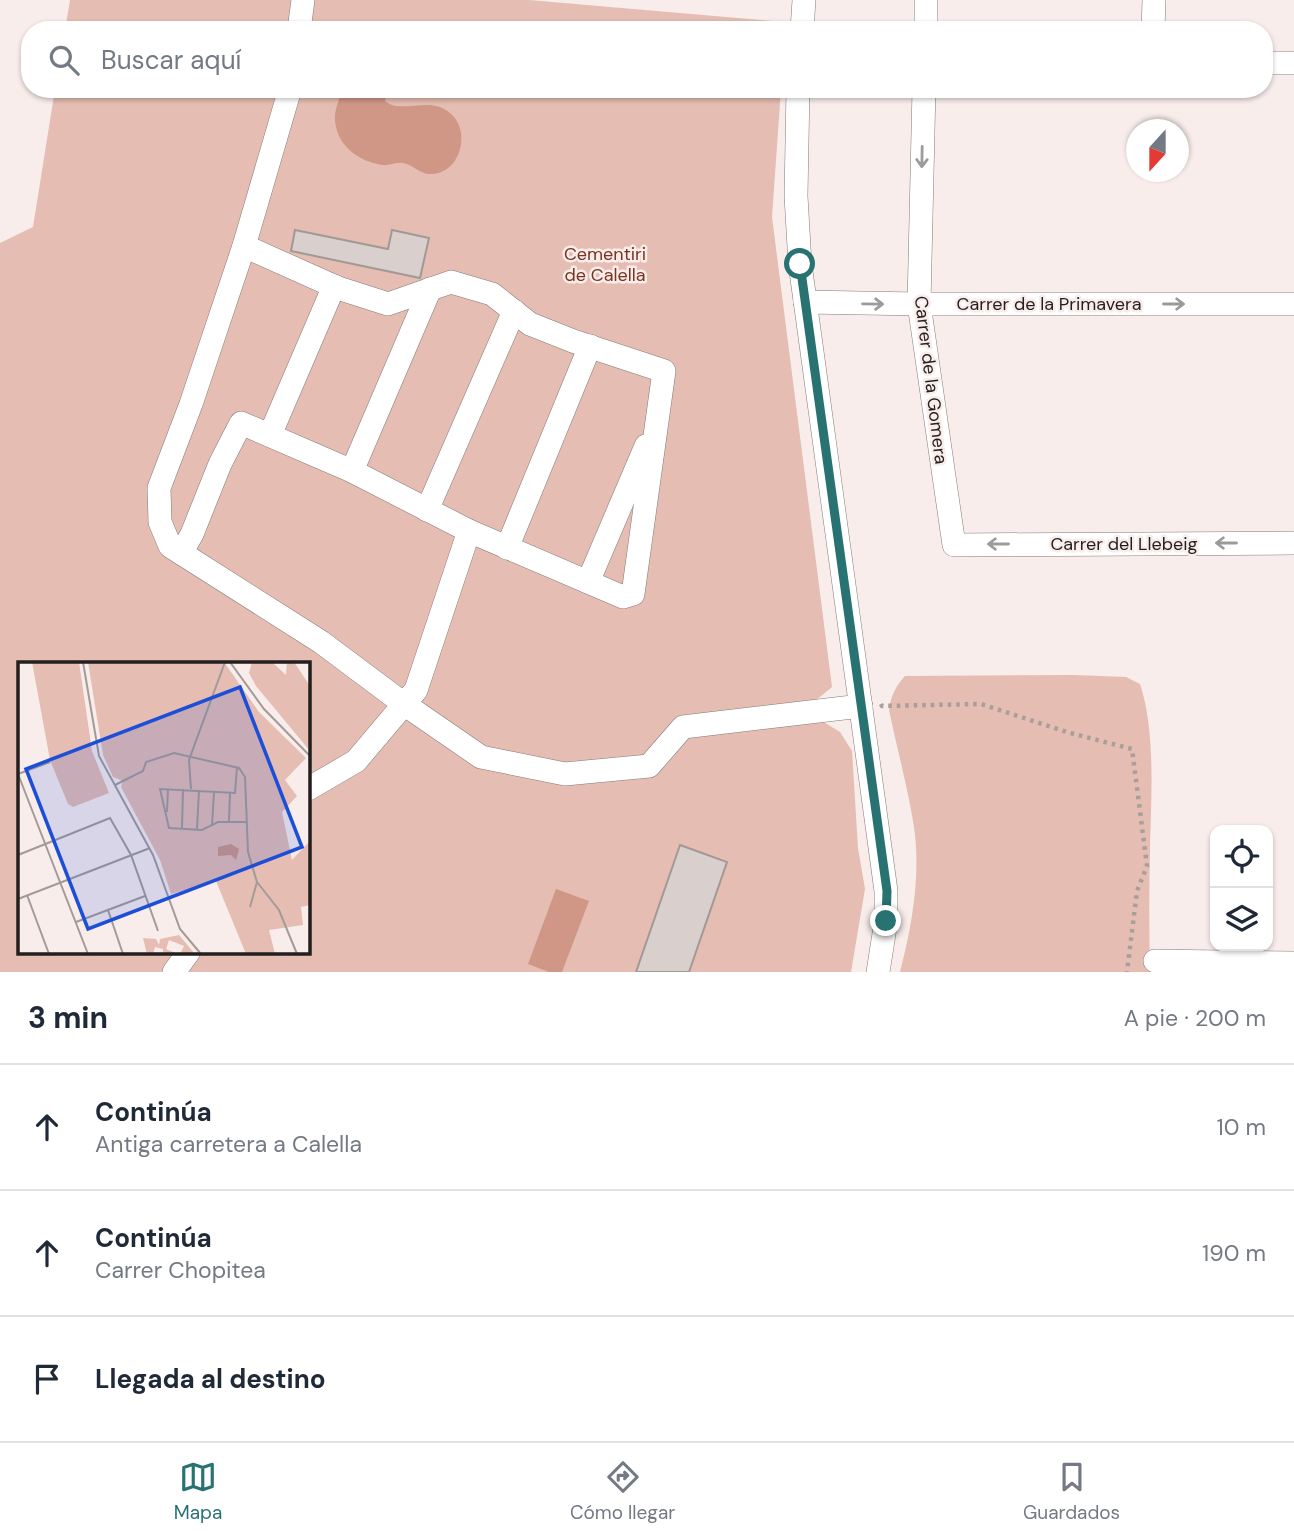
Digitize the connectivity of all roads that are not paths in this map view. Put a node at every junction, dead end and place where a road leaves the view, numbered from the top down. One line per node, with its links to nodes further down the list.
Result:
1 (303, 0): 5 (street)
2 (804, 0): 6 (street)
3 (926, 0): 7 (street)
4 (1154, 0): 8 (street)
5 (300, 21)
6 (803, 21)
7 (926, 21)
8 (1153, 21)
9 (1273, 63): 10 (street)
10 (1294, 63)
11 (287, 98): 14 (street)
12 (798, 98): 17 (street)
13 (924, 98): 18 (street, Carrer de la Gomera, one-way to 18)
14 (244, 246): 15 (street); 30 (street)
15 (334, 286): 16 (street); 23 (street)
16 (430, 289): 20 (street); 24 (street)
17 (805, 302): 18 (street, Carrer de la Primavera, one-way to 18); 32 (street)
18 (919, 304): 19 (street, Carrer de la Primavera, one-way to 19); 28 (street, Carrer de la Gomera)
19 (1294, 304)
20 (514, 311): 21 (street); 25 (street)
21 (590, 346): 22 (street); 29 (street)
22 (658, 418): 31 (street); 31 (street)
23 (270, 435): 24 (street); 30 (street)
24 (352, 471): 25 (street)
25 (427, 510): 26 (street)
26 (469, 531): 29 (street); 33 (street)
27 (1294, 543): 28 (street, Carrer del Llebeig, one-way to 28)
28 (954, 545)
29 (507, 548): 31 (street)
30 (181, 553): 33 (street)
31 (588, 582)
32 (870, 699): 33 (street); 39 (street)
33 (404, 704): 34 (street)
34 (310, 788)
35 (187, 954): 38 (street)
36 (1155, 961): 37 (street)
37 (1294, 963)
38 (174, 972)
39 (878, 972)

